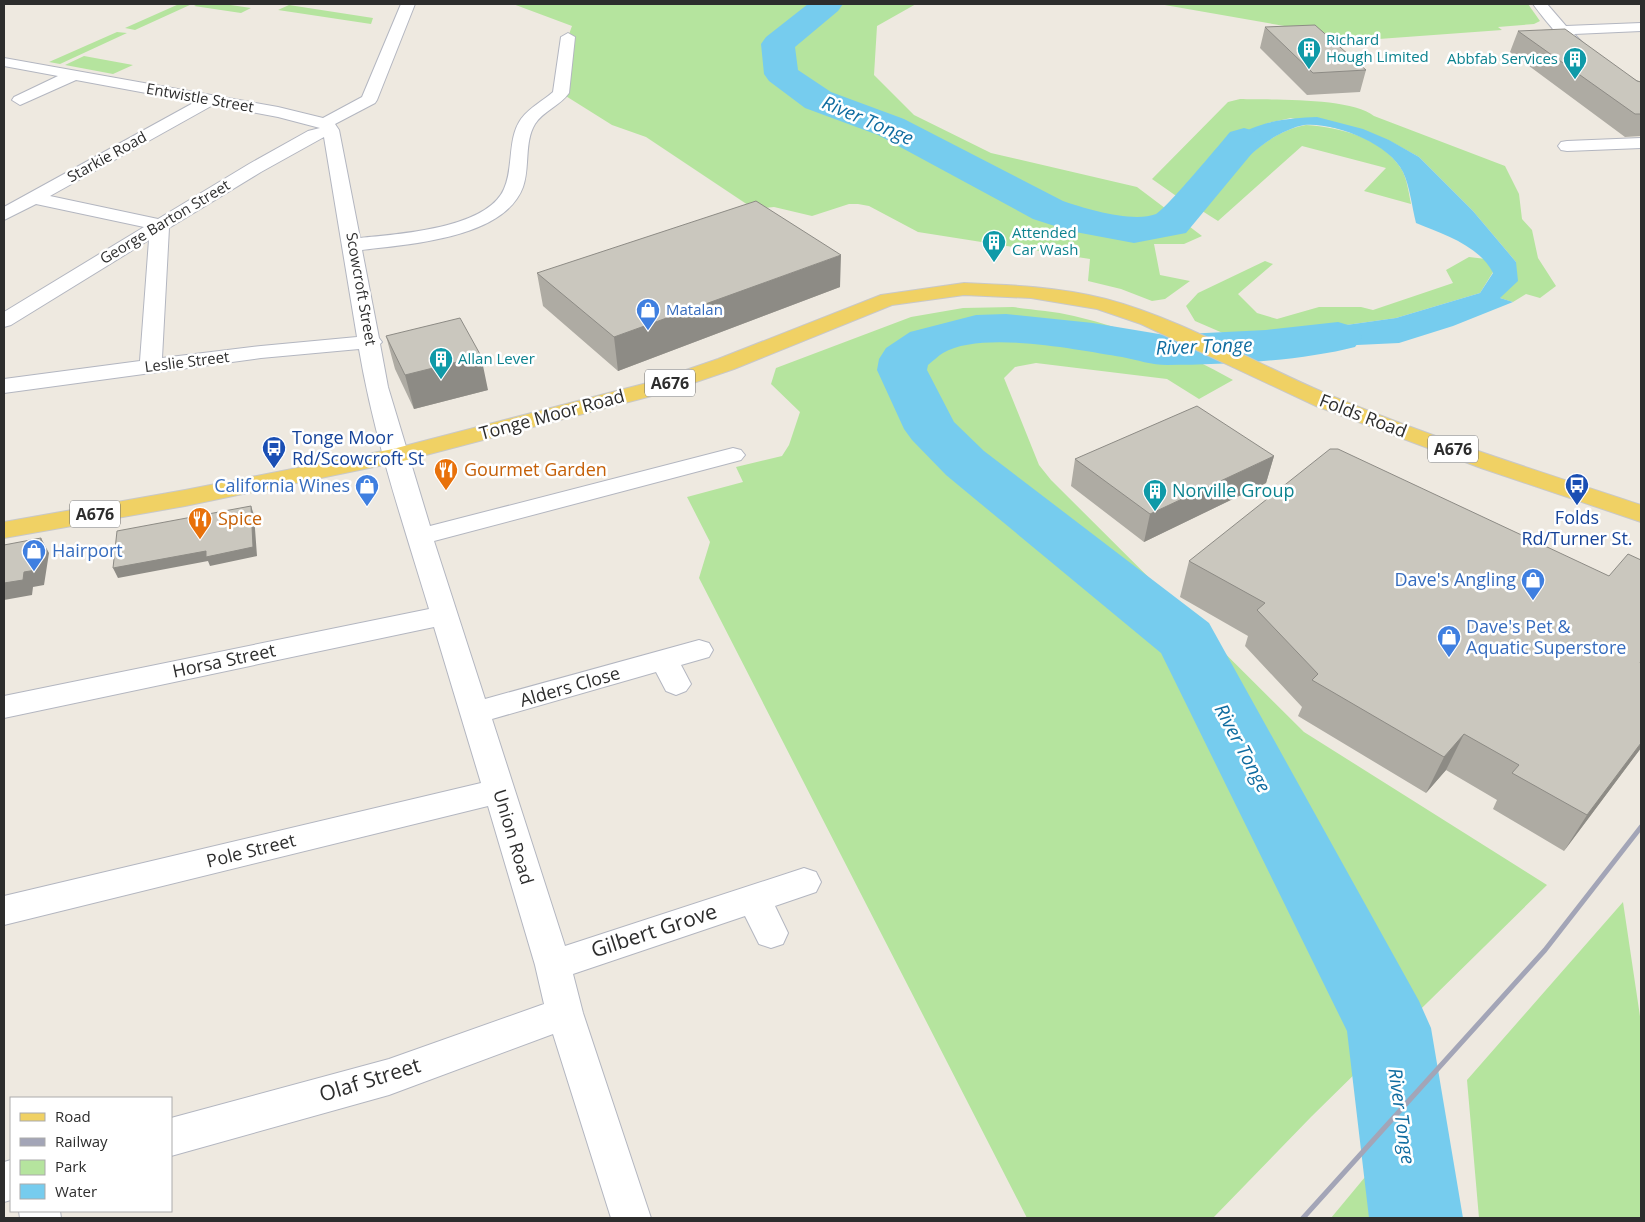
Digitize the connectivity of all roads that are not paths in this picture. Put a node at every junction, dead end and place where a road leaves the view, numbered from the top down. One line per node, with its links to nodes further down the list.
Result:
1 (408, 4): 11 (street, George Barton Street)
2 (1540, 4): 4 (street)
3 (1641, 27): 4 (street)
4 (1562, 30): 10 (street)
5 (563, 44): 17 (street)
6 (4, 62): 7 (street, Entwistle Street)
7 (74, 75): 8 (street); 9 (street, Entwistle Street)
8 (20, 100)
9 (210, 100): 11 (street, Entwistle Street); 14 (street, Starkie Road)
10 (1641, 101)
11 (328, 127): 16 (street, George Barton Street); 17 (street, Scowcroft Street)
12 (1641, 143): 13 (street)
13 (1567, 146)
14 (33, 198): 15 (street, Starkie Road); 16 (street)
15 (4, 214)
16 (160, 225): 19 (street, George Barton Street); 21 (street)
17 (352, 245): 20 (street, Scowcroft Street)
18 (1148, 320): 24 (main road, Tonge Moor Road / A676); 25 (main road, Folds Road / A676)
19 (4, 321)
20 (370, 342): 21 (street, Leslie Street); 24 (street, Scowcroft Street)
21 (151, 367): 22 (street, Leslie Street)
22 (4, 386)
23 (733, 455): 27 (street)
24 (395, 456): 26 (main road, Tonge Moor Road / A676); 27 (street, Union Road)
25 (1641, 514)
26 (4, 530)
27 (420, 537): 28 (street, Union Road)
28 (445, 615): 30 (street, Horsa Street); 31 (street, Union Road)
29 (699, 650): 31 (street, Alders Close)
30 (4, 707)
31 (475, 713): 32 (street, Union Road)
32 (499, 791): 35 (street, Pole Street); 37 (street, Union Road)
33 (804, 882): 34 (street, Gilbert Grove)
34 (754, 898): 36 (street); 37 (street, Gilbert Grove)
35 (4, 911)
36 (771, 933)
37 (553, 965): 38 (street, Union Road)
38 (565, 1012): 39 (street, Olaf Street); 40 (street, Union Road)
39 (172, 1137)
40 (631, 1218)

